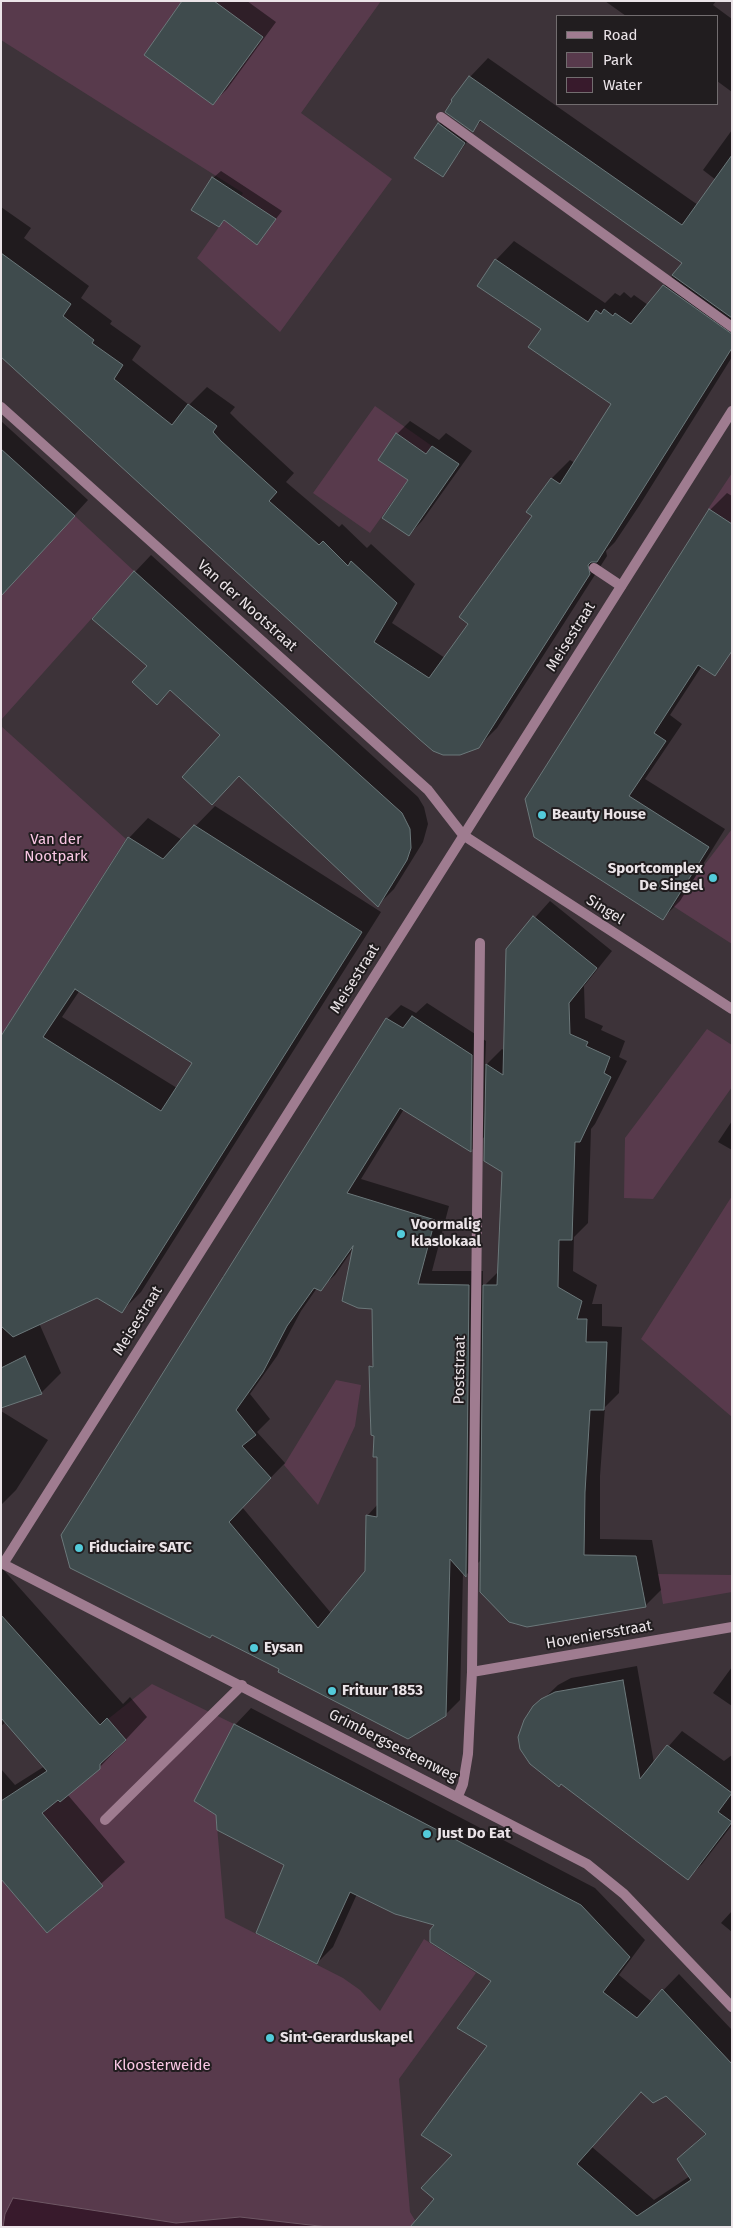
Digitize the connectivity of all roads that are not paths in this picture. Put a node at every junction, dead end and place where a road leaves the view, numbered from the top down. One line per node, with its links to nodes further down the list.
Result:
1 (441, 117): 2 (street)
2 (732, 327)
3 (1, 407): 7 (street, Van der Nootstraat)
4 (732, 411): 6 (street, Meisestraat)
5 (594, 568): 6 (street)
6 (622, 586): 7 (street, Meisestraat)
7 (463, 835): 9 (street, Singel); 10 (street, Meisestraat)
8 (480, 943): 12 (street, Poststraat)
9 (732, 1009)
10 (2, 1563): 13 (street, Grimbergsesteenweg)
11 (732, 1627): 12 (street, Hoveniersstraat)
12 (472, 1672): 14 (street, Poststraat)
13 (242, 1685): 14 (street, Grimbergsesteenweg); 15 (street)
14 (458, 1796): 16 (street, Grimbergsesteenweg)
15 (105, 1820)
16 (732, 2007)

